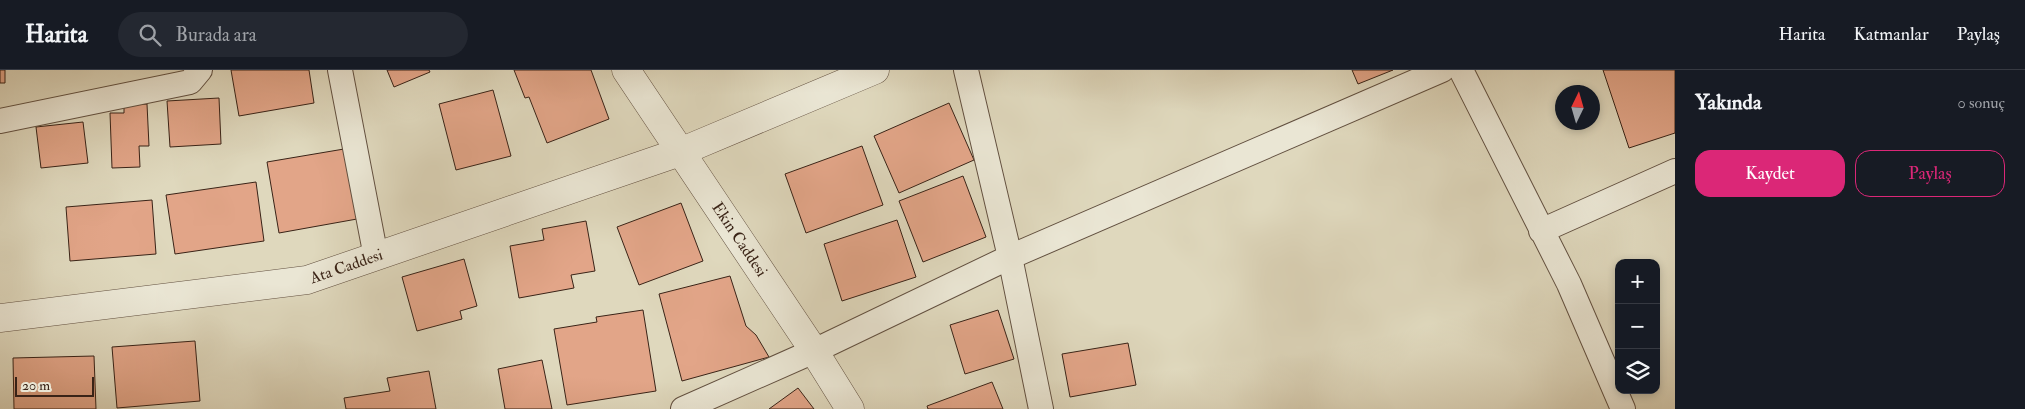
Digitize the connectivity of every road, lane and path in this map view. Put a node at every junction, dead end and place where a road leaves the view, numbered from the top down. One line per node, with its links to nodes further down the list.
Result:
1 (200, 70): 8 (street)
2 (340, 70): 12 (street)
3 (626, 70): 9 (street, Ekin Caddesi)
4 (875, 70): 9 (street, Ata Caddesi)
5 (966, 70): 13 (street)
6 (1442, 70): 13 (street)
7 (1461, 70): 11 (street)
8 (0, 121)
9 (680, 152): 12 (street, Ata Caddesi); 15 (street, Ekin Caddesi)
10 (1675, 171): 11 (street)
11 (1541, 231): 19 (street)
12 (376, 256): 14 (street, Ata Caddesi)
13 (1010, 257): 15 (street); 18 (street)
14 (0, 318)
15 (814, 351): 16 (street); 17 (street, Ekin Caddesi)
16 (683, 409)
17 (850, 409)
18 (1041, 409)
19 (1623, 409)

